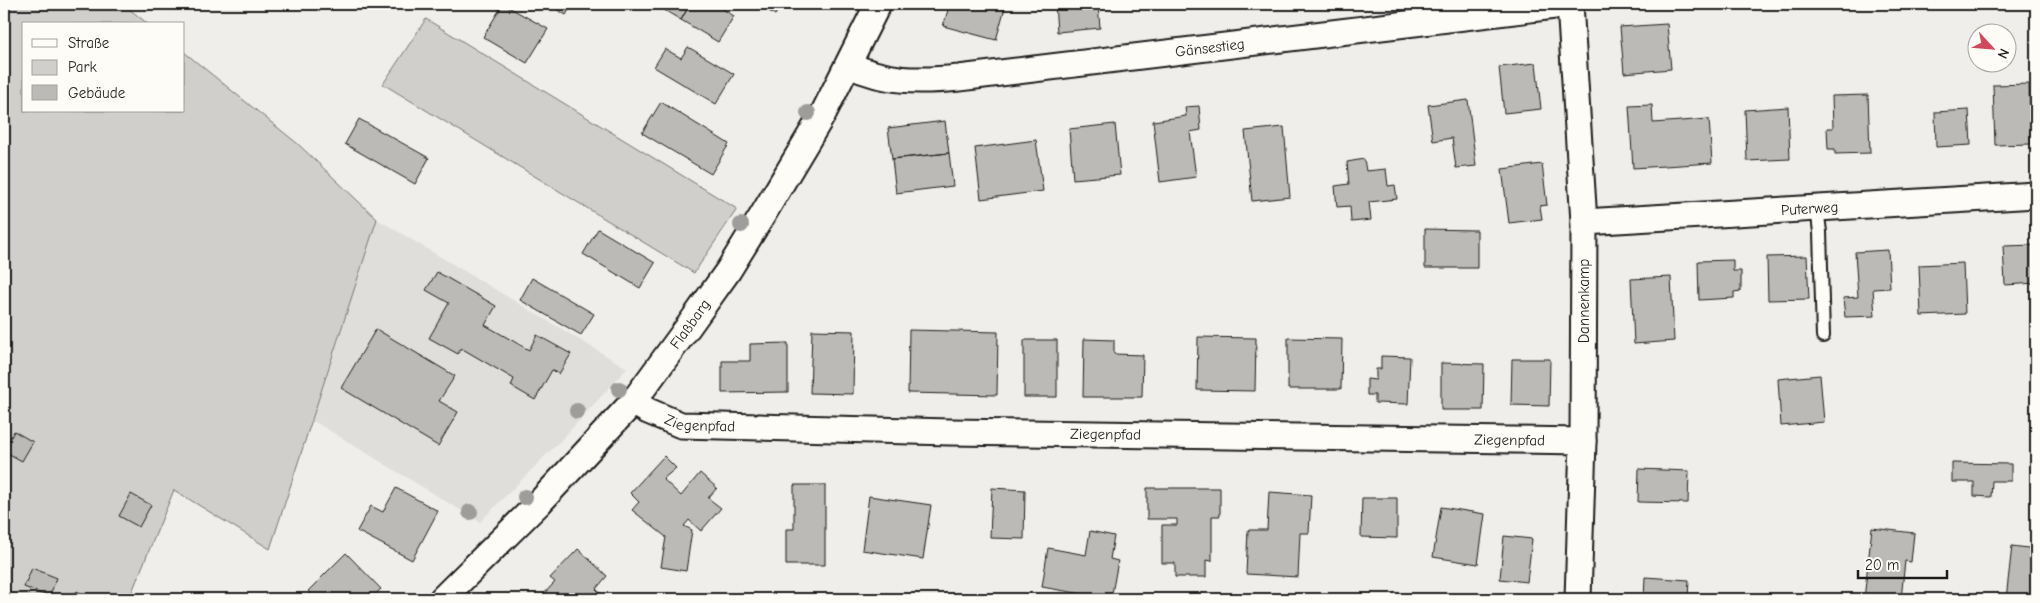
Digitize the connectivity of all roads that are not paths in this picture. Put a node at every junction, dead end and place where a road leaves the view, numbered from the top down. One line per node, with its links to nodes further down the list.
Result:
1 (878, 4): 3 (street, Flaßbarg)
2 (1571, 4): 3 (street, Gänsestieg); 6 (street, Dannenkamp)
3 (849, 65): 8 (street, Flaßbarg)
4 (2036, 195): 5 (street, Puterweg)
5 (1817, 208): 6 (street, Puterweg); 7 (lane)
6 (1584, 222): 9 (street, Dannenkamp)
7 (1823, 336)
8 (633, 402): 9 (street, Ziegenpfad); 10 (street, Flaßbarg)
9 (1583, 441): 11 (street, Dannenkamp)
10 (442, 599)
11 (1578, 599)

